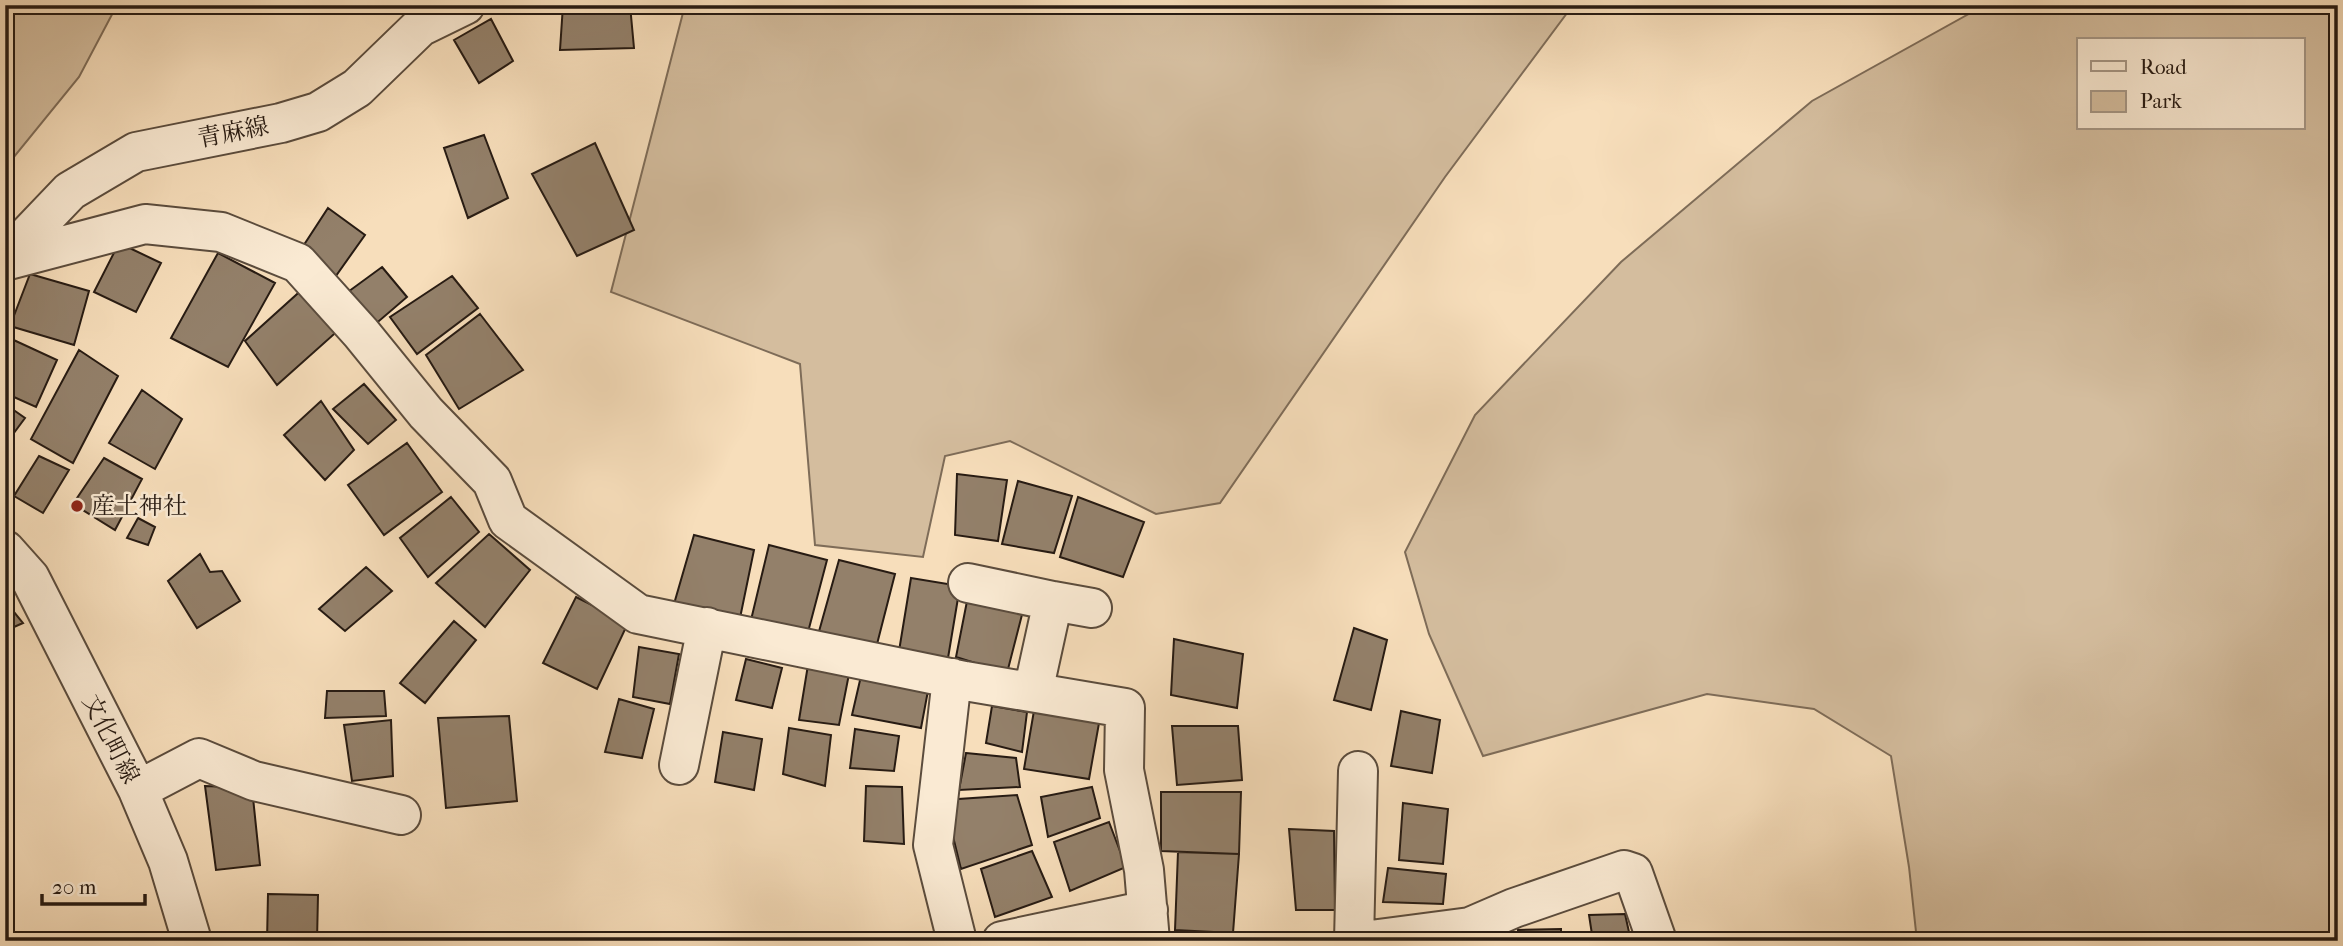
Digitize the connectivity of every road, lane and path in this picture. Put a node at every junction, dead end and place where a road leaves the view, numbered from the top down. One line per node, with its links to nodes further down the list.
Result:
1 (465, 5): 2 (street, 青麻線)
2 (5, 260): 7 (street)
3 (5, 550): 12 (street, 文化町線)
4 (968, 583): 5 (street)
5 (1053, 601): 6 (street); 9 (street)
6 (1092, 608)
7 (706, 627): 8 (street); 10 (street)
8 (952, 678): 9 (street); 17 (street)
9 (1033, 692): 14 (street)
10 (679, 765)
11 (1358, 771): 19 (street)
12 (138, 790): 13 (street); 16 (street, 文化町線)
13 (401, 815)
14 (1149, 925): 18 (street)
15 (1471, 934): 20 (street); 21 (street)
16 (192, 941)
17 (957, 941)
18 (1002, 941)
19 (1354, 941)
20 (1363, 941)
21 (1657, 941)

